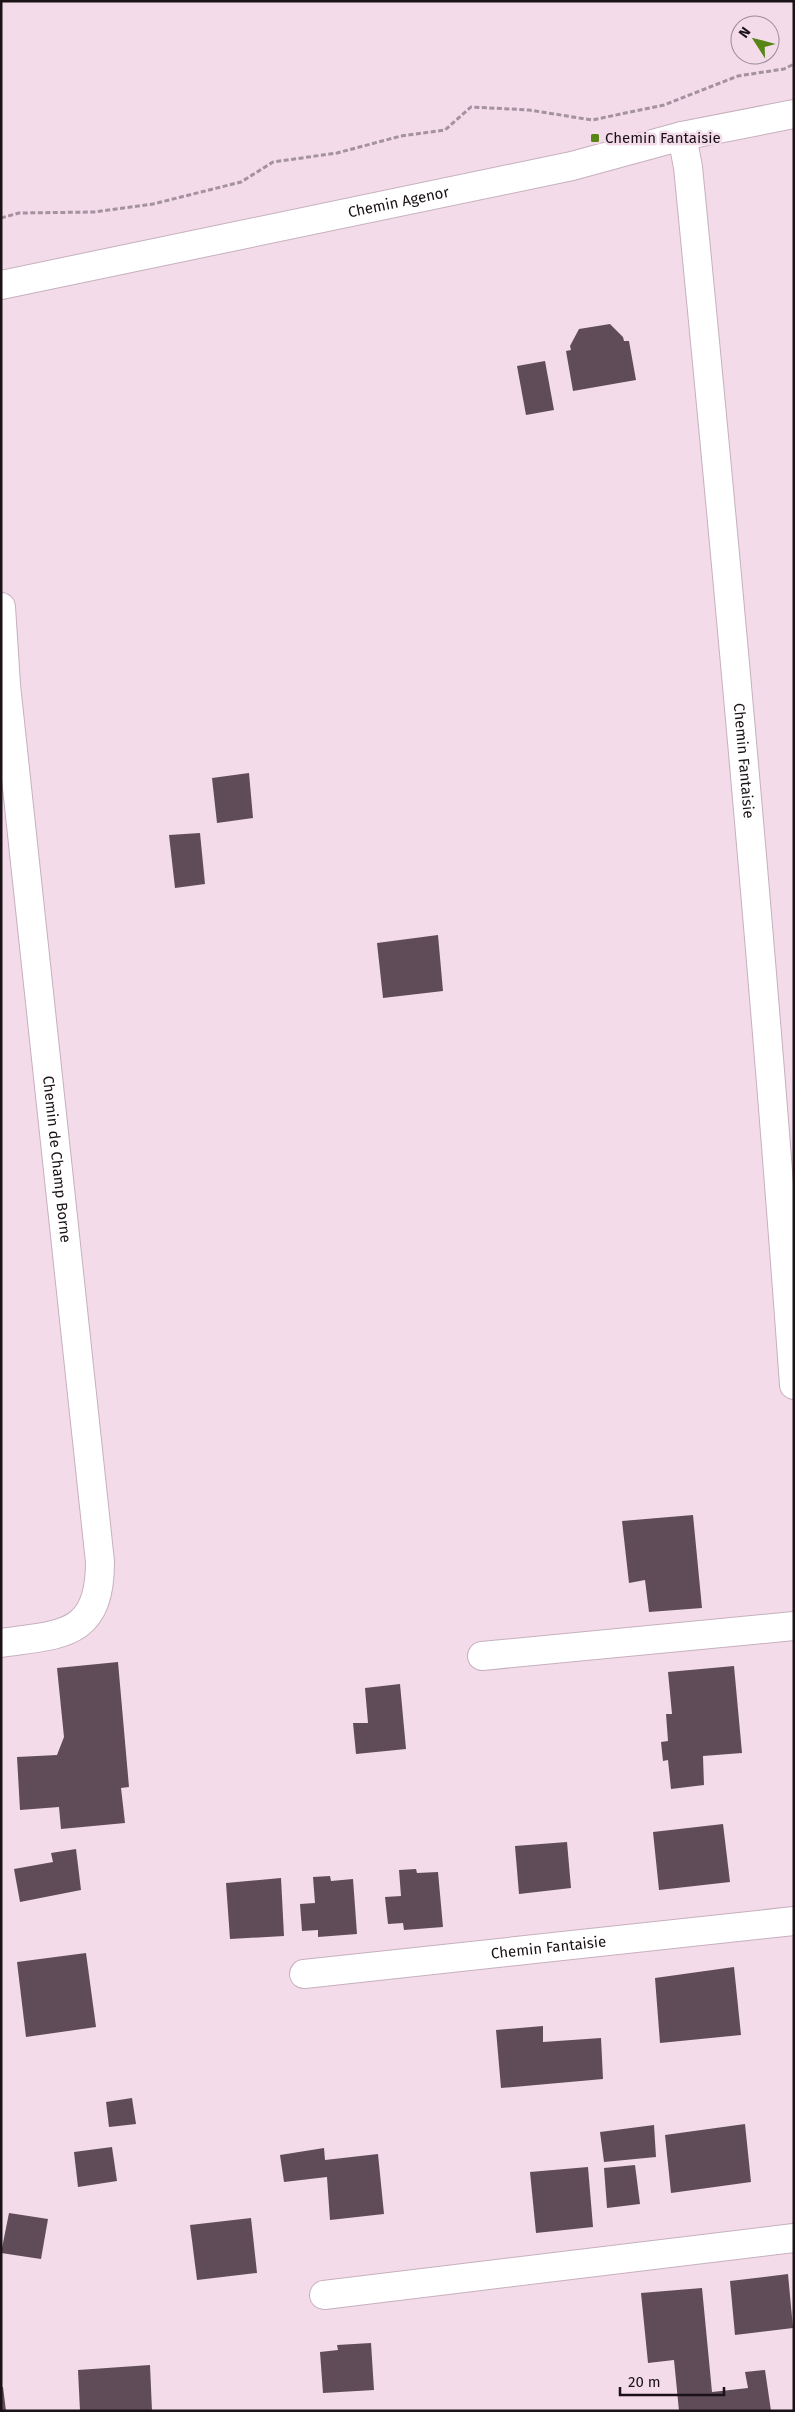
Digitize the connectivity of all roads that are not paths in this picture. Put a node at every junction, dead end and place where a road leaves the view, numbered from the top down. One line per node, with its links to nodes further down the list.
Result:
1 (794, 114): 2 (street, Chemin Agenor)
2 (682, 136): 3 (street, Chemin Agenor); 5 (street, Chemin Fantaisie)
3 (1, 285)
4 (1, 606): 7 (street, Chemin de Champ Borne)
5 (794, 1385)
6 (794, 1626): 8 (street)
7 (1, 1643)
8 (482, 1656)
9 (794, 1920): 10 (street, Chemin Fantaisie)
10 (304, 1974)
11 (794, 2238): 12 (street)
12 (324, 2295)

